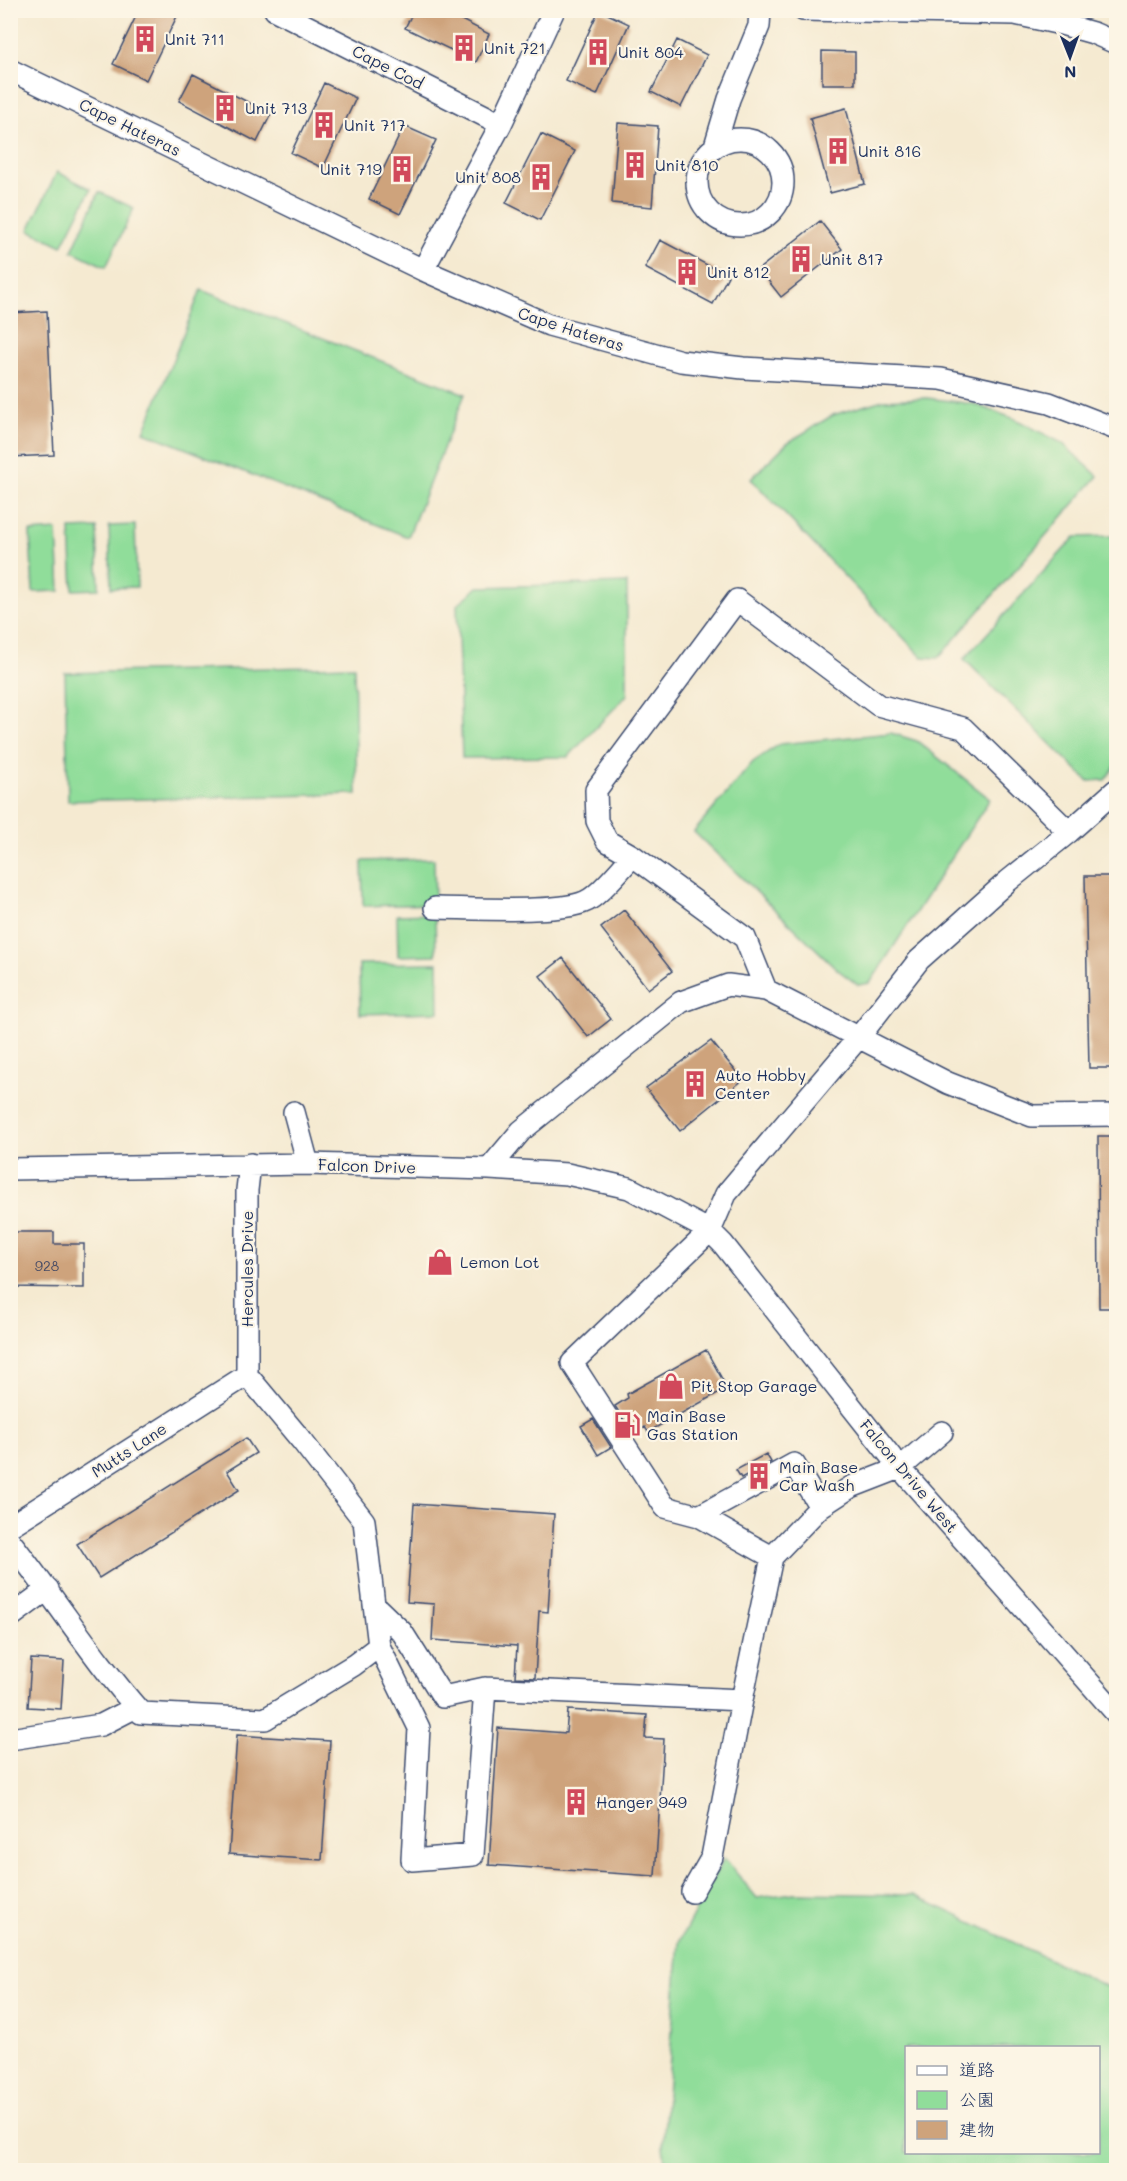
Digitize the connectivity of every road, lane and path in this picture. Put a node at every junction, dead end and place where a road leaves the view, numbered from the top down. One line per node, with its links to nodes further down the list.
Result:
1 (275, 10): 7 (street, Cape Cod)
2 (554, 10): 7 (street)
3 (760, 10): 8 (street)
4 (803, 10): 5 (street)
5 (1116, 43)
6 (10, 70): 9 (street, Cape Hateras)
7 (501, 124): 9 (street)
8 (715, 146): 8 (street)
9 (423, 270): 10 (street, Cape Hateras)
10 (1116, 429)
11 (1114, 798): 12 (street)
12 (1069, 832): 13 (street); 16 (street)
13 (633, 856): 14 (street); 15 (street)
14 (435, 908)
15 (766, 990): 16 (street); 22 (street)
16 (859, 1037): 18 (street); 23 (street)
17 (294, 1112): 20 (street)
18 (1116, 1115)
19 (250, 1164): 20 (street, Falcon Drive); 21 (street, Falcon Drive); 24 (street, Hercules Drive)
20 (308, 1164): 22 (street, Falcon Drive)
21 (10, 1169)
22 (489, 1169): 23 (street, Falcon Drive)
23 (710, 1231): 26 (street, Falcon Drive West); 28 (street)
24 (247, 1375): 29 (street, Mutts Lane); 33 (street)
25 (942, 1432): 26 (street)
26 (900, 1468): 27 (street); 39 (street, Falcon Drive West)
27 (820, 1507): 28 (street); 31 (street)
28 (699, 1515): 31 (street)
29 (10, 1526)
30 (10, 1541): 32 (street)
31 (772, 1557): 37 (street)
32 (48, 1589): 34 (street); 38 (street)
33 (374, 1605): 35 (street); 36 (street)
34 (10, 1617)
35 (379, 1646): 36 (street); 38 (street)
36 (485, 1688): 37 (street)
37 (742, 1700): 41 (street)
38 (136, 1707): 40 (street)
39 (1116, 1713)
40 (10, 1739)
41 (692, 1892)

